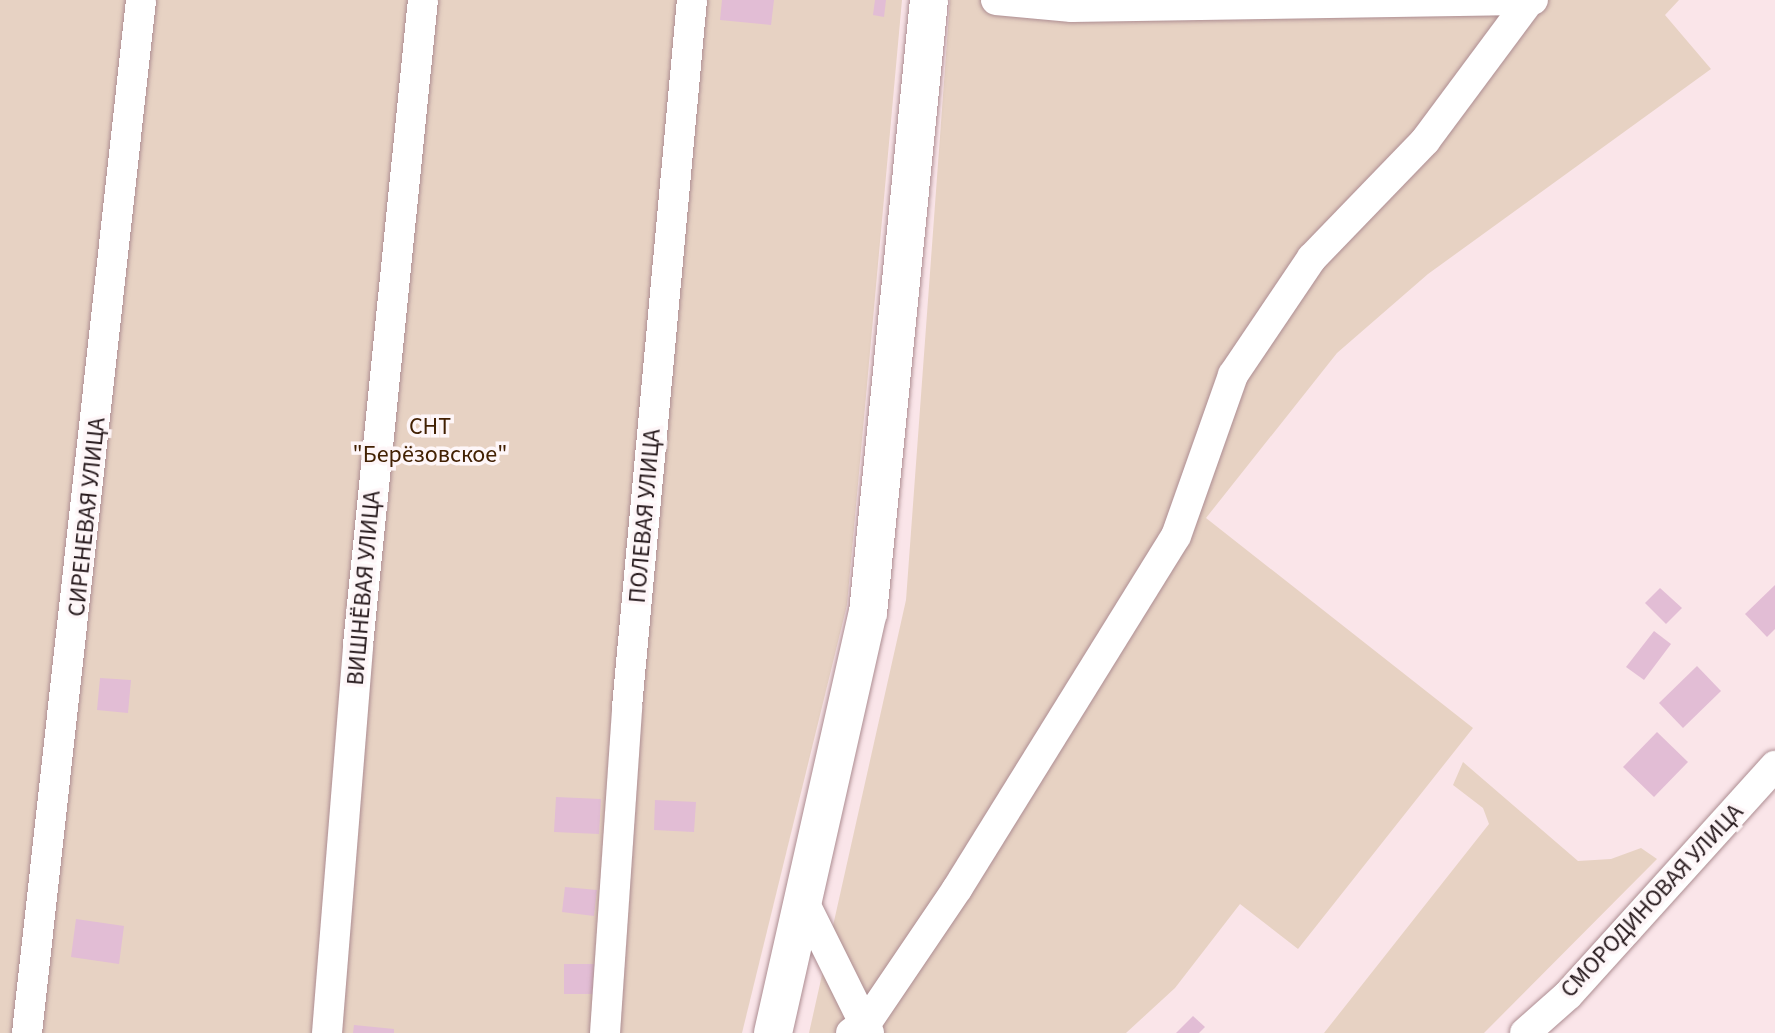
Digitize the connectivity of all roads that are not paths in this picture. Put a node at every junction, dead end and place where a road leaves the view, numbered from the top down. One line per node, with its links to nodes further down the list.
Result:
1 (141, 0): 10 (street, СИРЕНЕВАЯ УЛИЦА)
2 (423, 0): 11 (street, ВИШНЁВАЯ УЛИЦА)
3 (692, 0): 12 (street, ПОЛЕВАЯ УЛИЦА)
4 (929, 0): 8 (street)
5 (996, 0): 6 (street)
6 (1531, 1): 9 (street)
7 (1775, 766): 14 (street, СМОРОДИНОВАЯ УЛИЦА)
8 (804, 902): 9 (street); 13 (street)
9 (862, 1029)
10 (27, 1033)
11 (327, 1033)
12 (605, 1033)
13 (773, 1033)
14 (1525, 1033)

